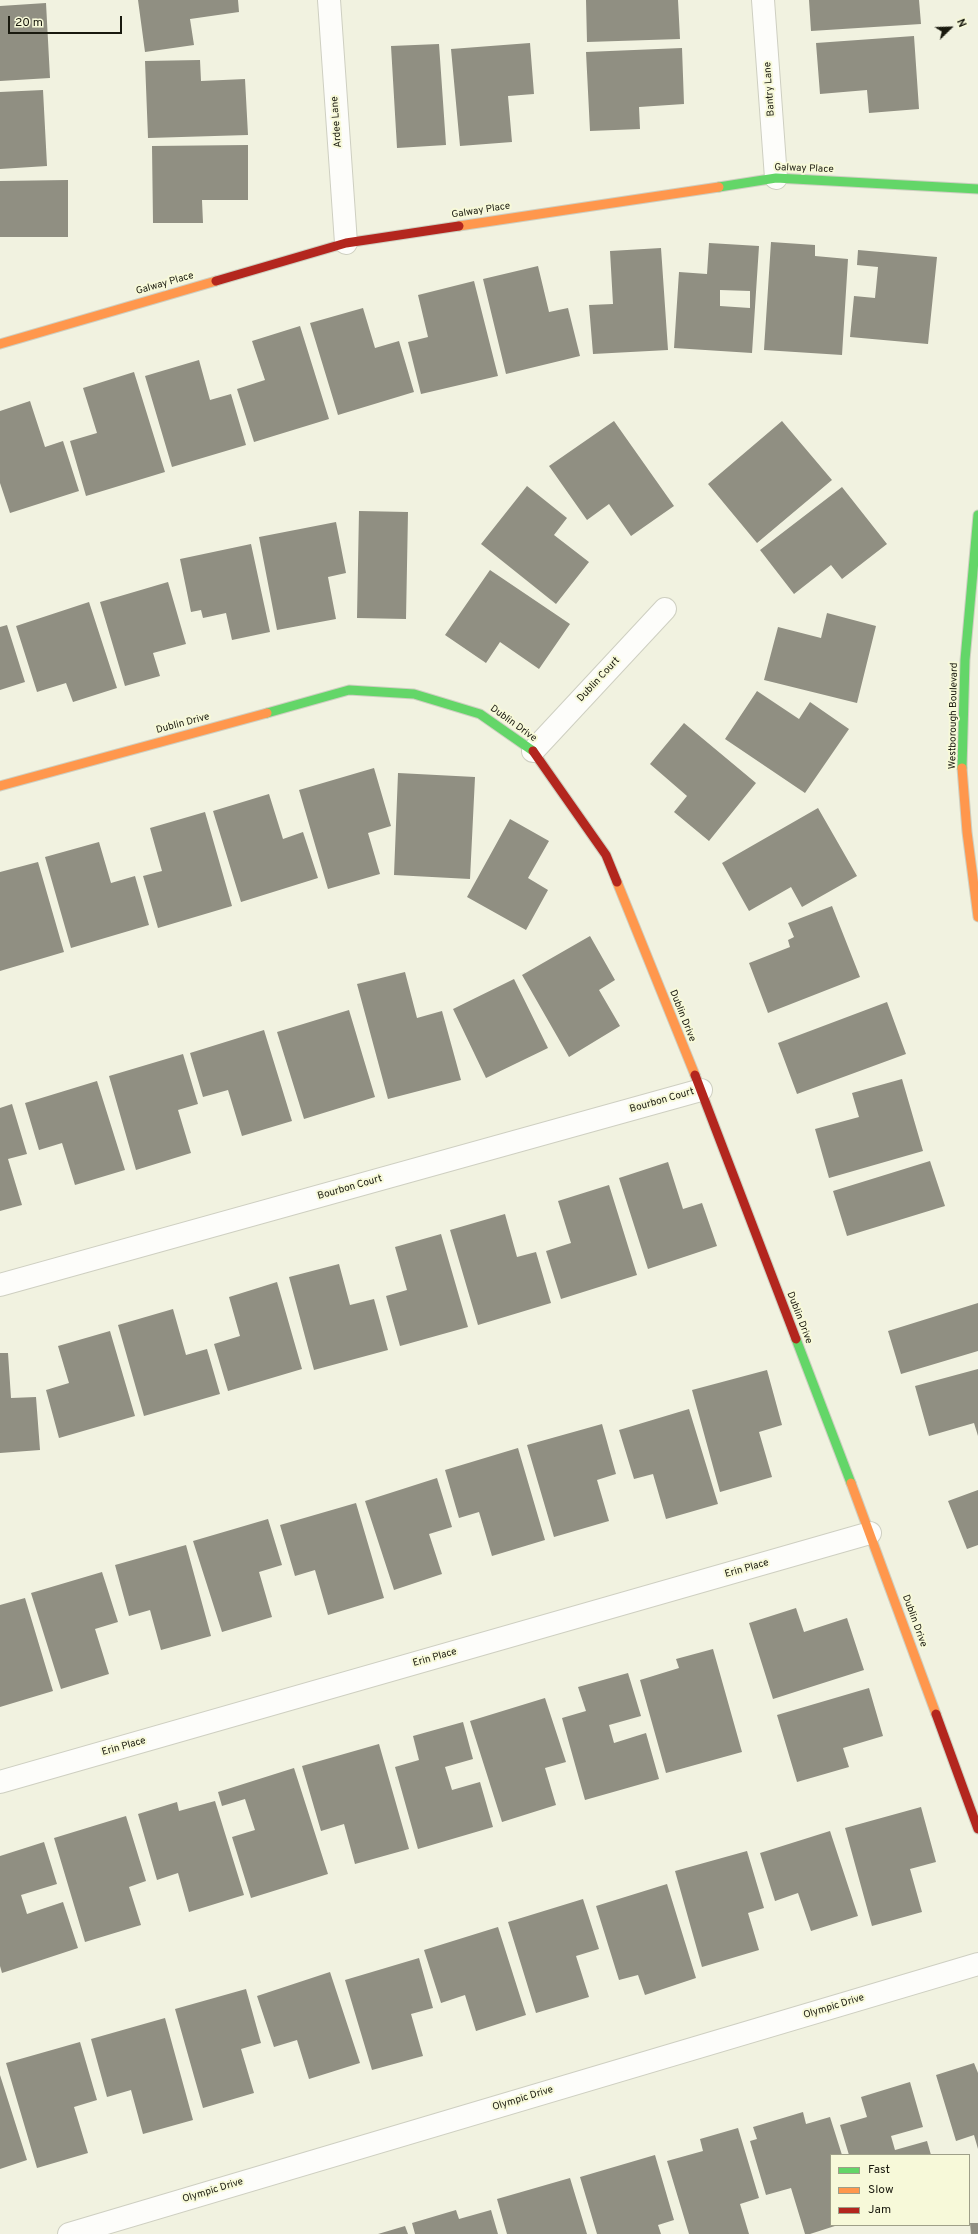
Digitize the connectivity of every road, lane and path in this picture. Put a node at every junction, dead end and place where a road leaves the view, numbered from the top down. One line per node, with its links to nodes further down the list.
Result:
1 (329, 0): 5 (street, Ardee Lane)
2 (764, 0): 3 (street, Bantry Lane)
3 (776, 178): 4 (street, Galway Place); 5 (street, Galway Place)
4 (978, 189)
5 (346, 243): 6 (street, Galway Place)
6 (0, 344)
7 (978, 515): 11 (street, Westborough Boulevard)
8 (665, 609): 9 (street, Dublin Court)
9 (533, 751): 10 (street, Dublin Drive); 12 (street, Dublin Drive)
10 (0, 786)
11 (978, 917)
12 (701, 1090): 13 (street, Bourbon Court); 14 (street, Dublin Drive)
13 (0, 1285)
14 (870, 1534): 15 (street, Erin Place); 16 (street, Dublin Drive)
15 (0, 1782)
16 (978, 1829)
17 (978, 1964): 18 (street, Olympic Drive)
18 (69, 2234)

